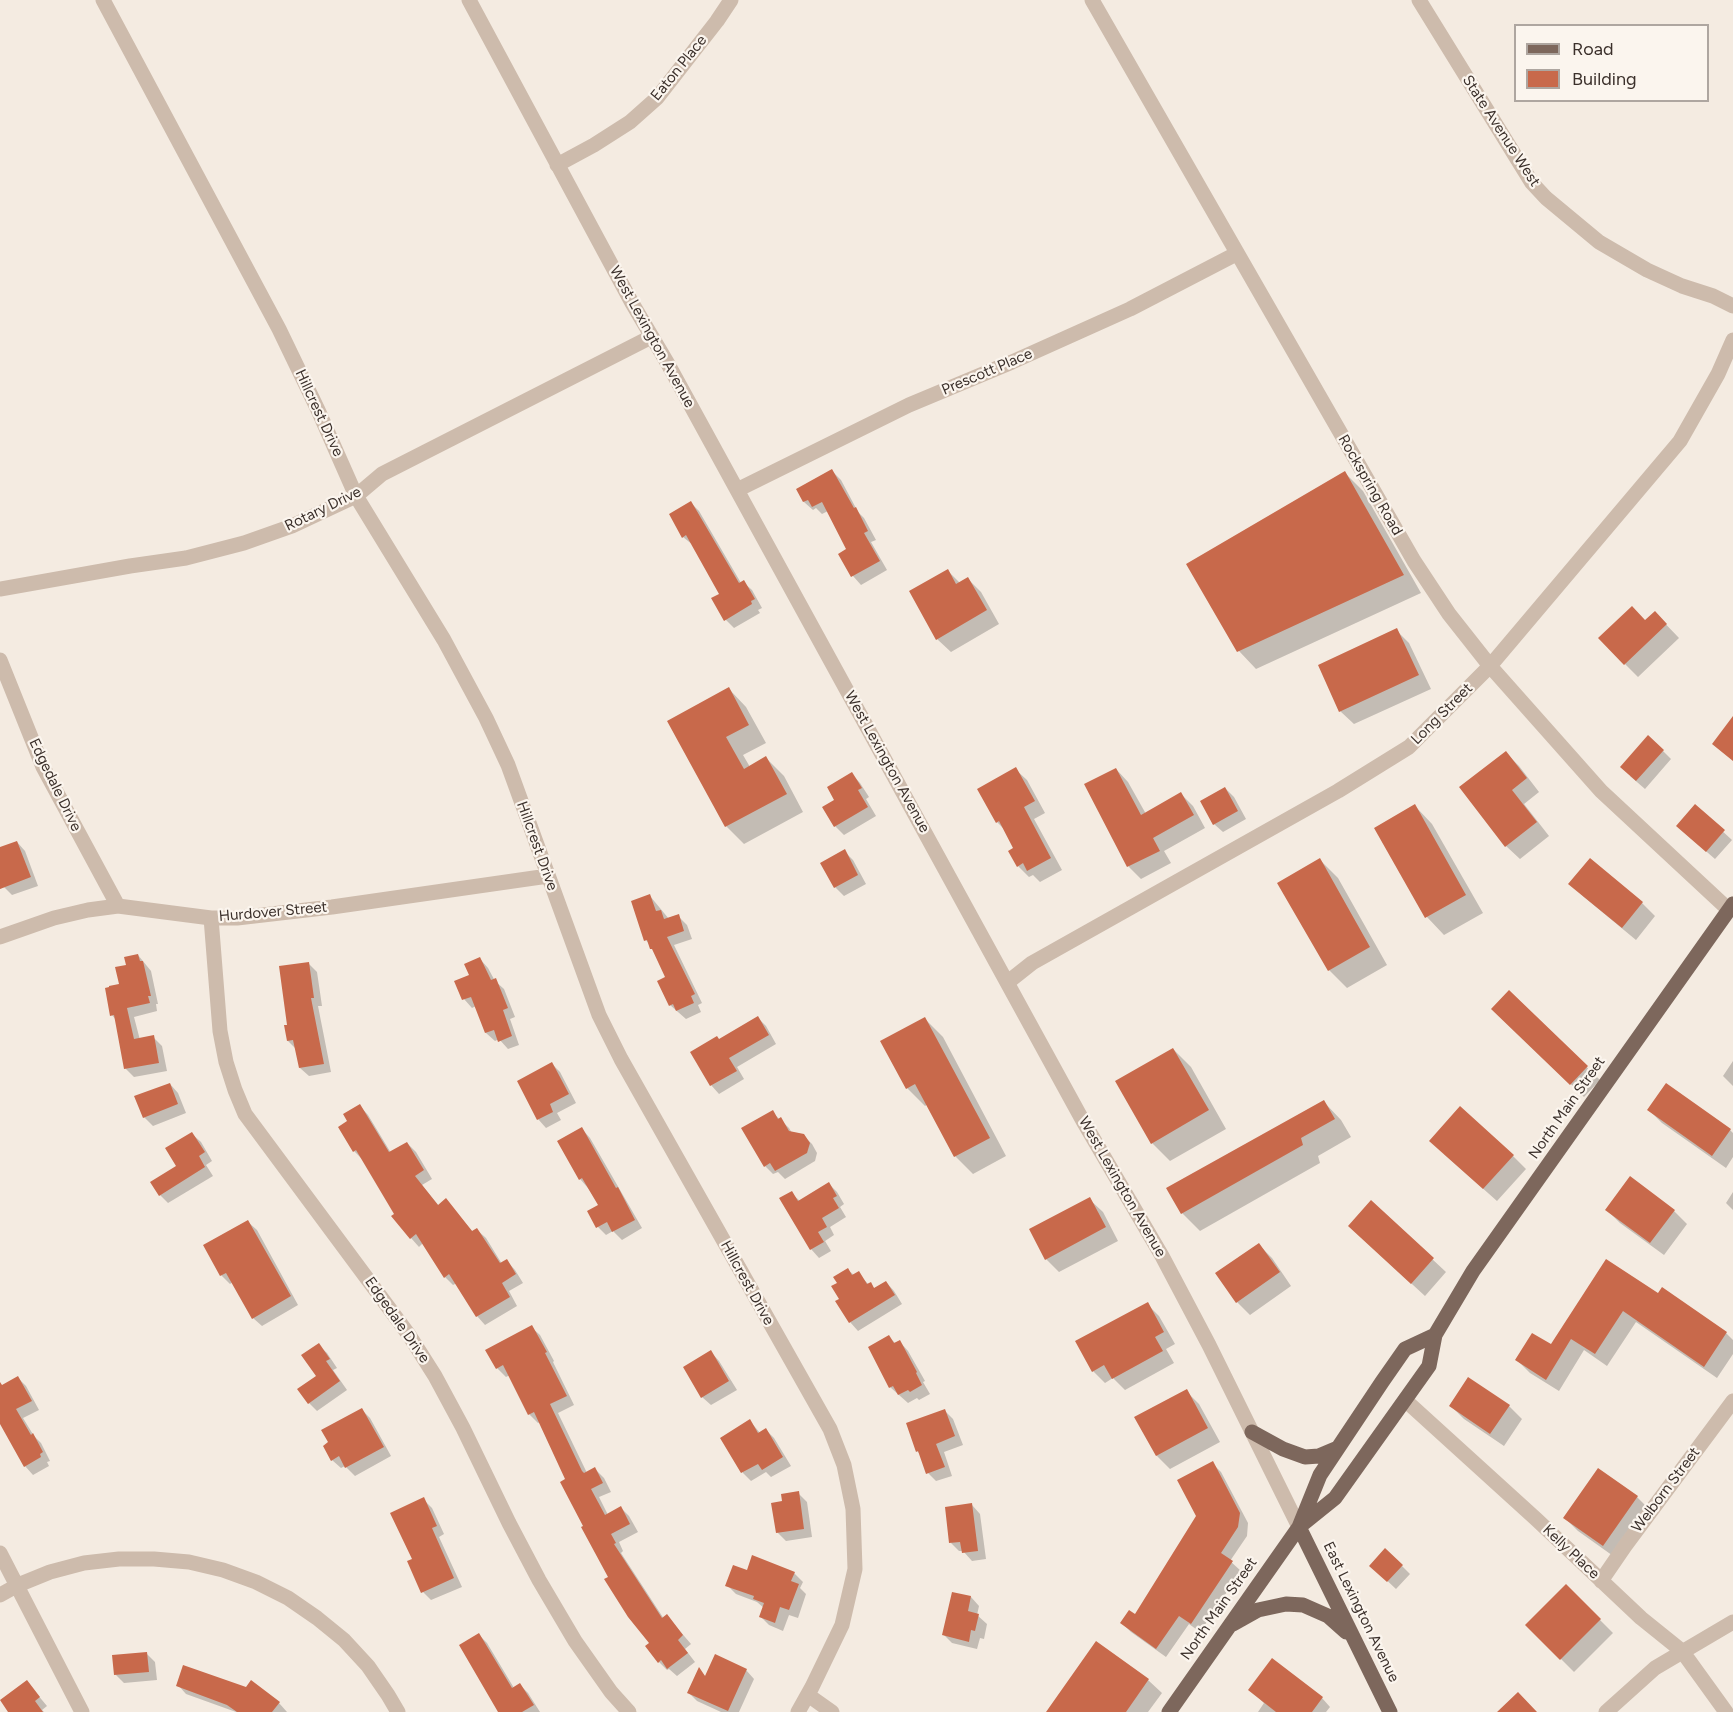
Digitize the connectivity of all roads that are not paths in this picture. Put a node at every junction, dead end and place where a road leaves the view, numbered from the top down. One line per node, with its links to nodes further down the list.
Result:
1 (103, 0): 12 (street, Hillcrest Drive)
2 (469, 0): 6 (street, West Lexington Avenue)
3 (731, 0): 6 (street, Eaton Place)
4 (1092, 0): 7 (street, Rockspring Road)
5 (1419, 0): 8 (street, State Avenue West)
6 (557, 165): 9 (street, West Lexington Avenue)
7 (1236, 254): 11 (street, Prescott Place); 15 (street, Rockspring Road)
8 (1733, 306)
9 (651, 337): 11 (street, West Lexington Avenue); 12 (street, Rotary Drive)
10 (1733, 340): 15 (street, Long Street)
11 (737, 490): 21 (street, West Lexington Avenue)
12 (356, 496): 13 (street, Rotary Drive); 16 (street, Hillcrest Drive)
13 (0, 589)
14 (0, 660): 17 (street, Edgedale Drive)
15 (1490, 666): 18 (street, Rockspring Road); 21 (street, Long Street)
16 (548, 876): 19 (street, Hurdover Street); 36 (street, Hillcrest Drive)
17 (118, 906): 19 (street, Hurdover Street); 20 (street, Hurdover Street)
18 (1731, 907): 22 (main road, North Main Street)
19 (212, 918): 39 (street, Edgedale Drive)
20 (0, 937)
21 (1008, 982): 25 (street, West Lexington Avenue)
22 (1435, 1335): 23 (main road, North Main Street); 26 (main road, North Main Street)
23 (1405, 1400): 27 (main road, North Main Street); 29 (street, Kelly Place)
24 (1733, 1401): 29 (street, Welborn Street)
25 (1252, 1432): 26 (main road); 27 (street, West Lexington Avenue)
26 (1338, 1448): 27 (main road, North Main Street)
27 (1299, 1527): 33 (main road, North Main Street); 34 (main road, East Lexington Avenue)
28 (0, 1553): 30 (street)
29 (1602, 1581): 35 (street, Kelly Place)
30 (18, 1585): 31 (street); 37 (street); 38 (street)
31 (0, 1594)
32 (1733, 1622): 35 (street)
33 (1228, 1627): 34 (main road); 42 (main road, North Main Street)
34 (1354, 1638): 43 (main road, East Lexington Avenue)
35 (1682, 1651): 44 (street); 45 (street, Kelly Place)
36 (808, 1695): 40 (street, Hillcrest Drive); 41 (street)
37 (82, 1712)
38 (398, 1712)
39 (629, 1712)
40 (798, 1712)
41 (832, 1712)
42 (1169, 1712)
43 (1390, 1712)
44 (1606, 1712)
45 (1726, 1712)

